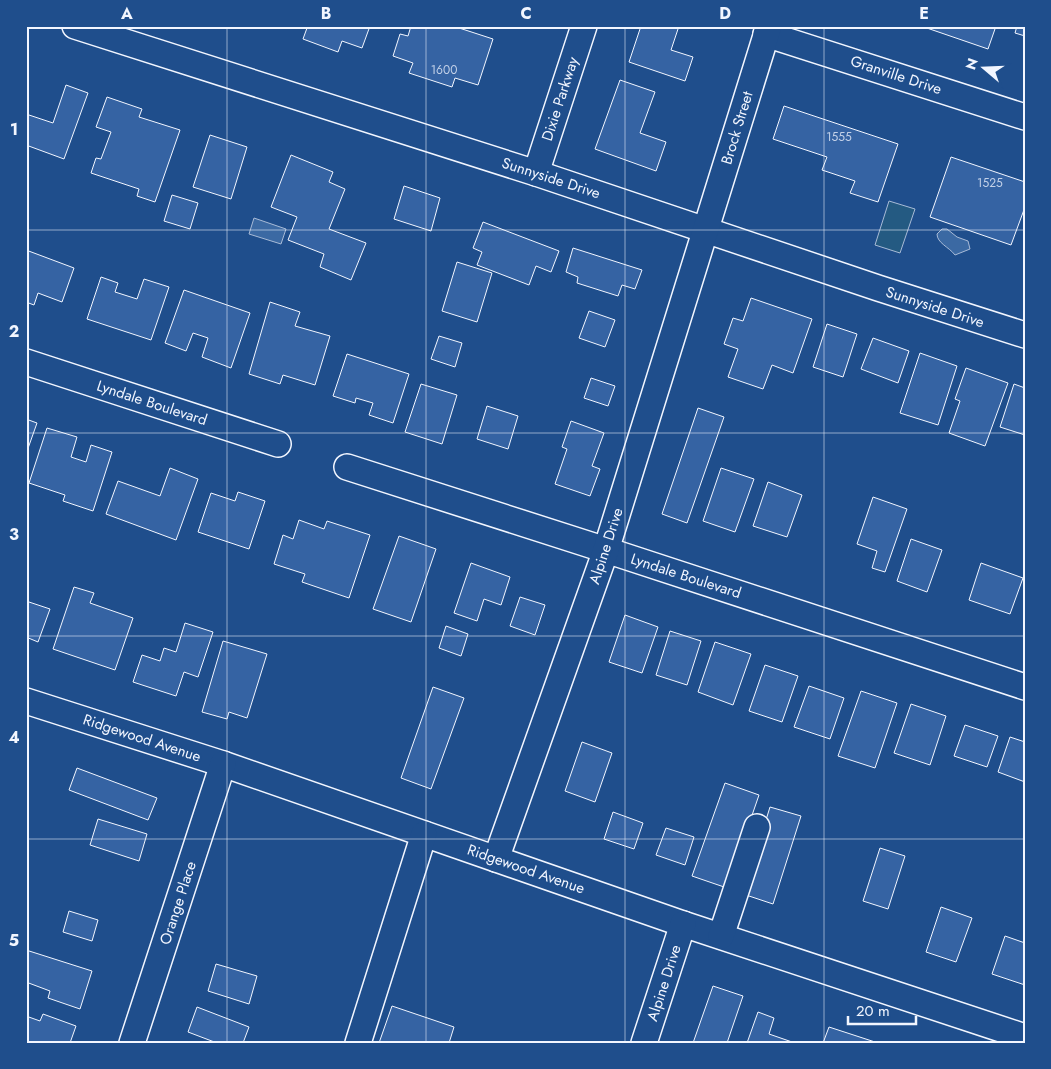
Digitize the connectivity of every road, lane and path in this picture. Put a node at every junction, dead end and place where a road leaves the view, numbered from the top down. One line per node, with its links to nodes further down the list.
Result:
1 (75, 26): 5 (street, Sunnyside Drive)
2 (584, 26): 5 (street, Dixie Parkway)
3 (768, 30): 4 (street, Granville Drive); 6 (street, Brock Street)
4 (1025, 117)
5 (536, 173): 6 (street, Sunnyside Drive)
6 (705, 229): 7 (street, Sunnyside Drive); 11 (street, Alpine Drive)
7 (1025, 336)
8 (26, 362): 9 (street, Lyndale Boulevard)
9 (278, 444)
10 (347, 467): 11 (street, Lyndale Boulevard)
11 (606, 550): 12 (street, Lyndale Boulevard); 17 (street, Alpine Drive)
12 (1025, 687)
13 (26, 701): 14 (street, Ridgewood Avenue)
14 (223, 764): 16 (street, Ridgewood Avenue); 21 (street, Orange Place)
15 (757, 827): 19 (street)
16 (424, 834): 17 (street, Ridgewood Avenue); 22 (street)
17 (496, 859): 18 (street, Ridgewood Avenue)
18 (683, 924): 19 (street, Ridgewood Avenue); 23 (street, Alpine Drive)
19 (721, 936): 20 (street, Ridgewood Avenue)
20 (1025, 1038)
21 (132, 1043)
22 (358, 1043)
23 (644, 1043)

